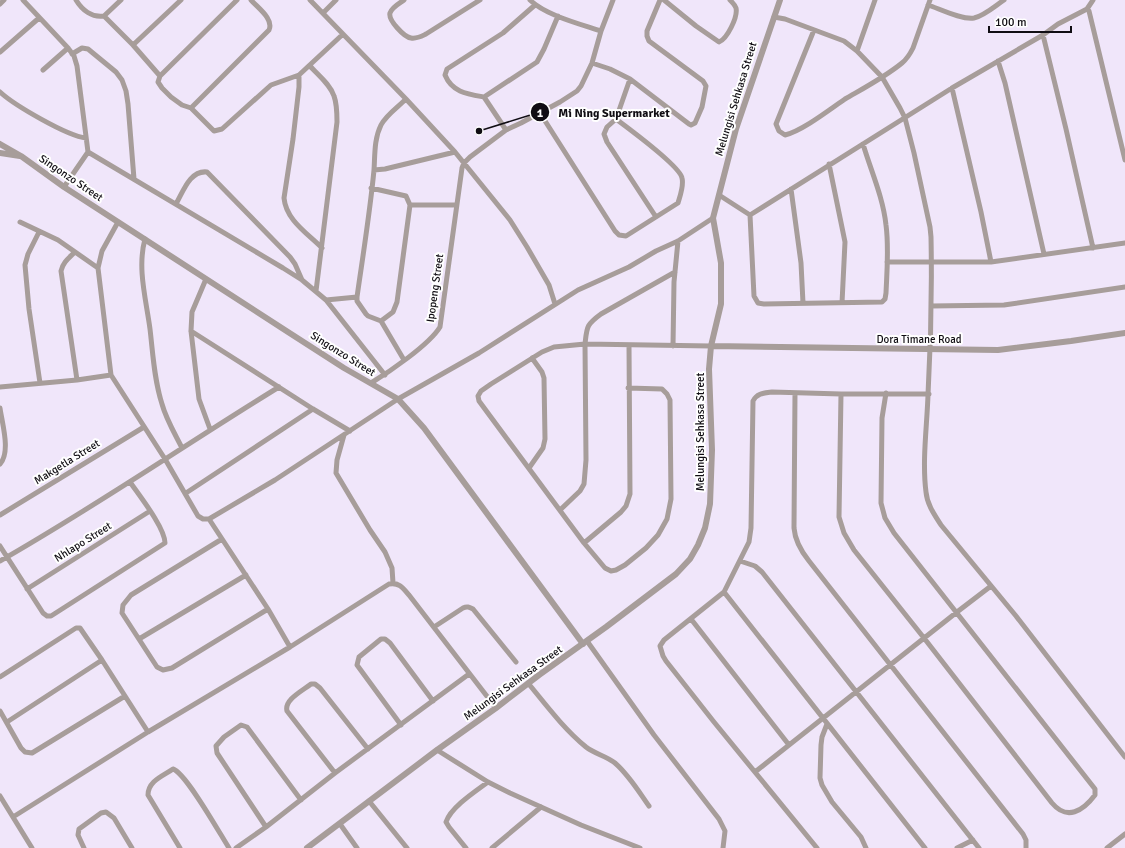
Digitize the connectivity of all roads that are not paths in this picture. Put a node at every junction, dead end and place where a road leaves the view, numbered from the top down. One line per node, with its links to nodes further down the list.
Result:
1 (4, 0): 22 (street)
2 (23, 0): 29 (street)
3 (76, 0): 26 (street)
4 (121, 0): 26 (street)
5 (180, 0): 34 (street)
6 (237, 0): 44 (street)
7 (251, 0): 51 (street)
8 (310, 0): 25 (street)
9 (336, 0): 25 (street)
10 (404, 0): 11 (street)
11 (480, 0)
12 (530, 0): 23 (street)
13 (613, 0): 31 (street)
14 (660, 0): 46 (street)
15 (664, 0): 16 (street)
16 (730, 0)
17 (780, 0): 28 (street, Melungisi Sehkasa Street)
18 (874, 0): 36 (street)
19 (1004, 0): 21 (street)
20 (1093, 0): 24 (street)
21 (929, 2): 45 (street)
22 (0, 4)
23 (535, 5): 27 (street); 49 (street)
24 (1087, 9): 33 (street); 63 (street)
25 (323, 13): 32 (street)
26 (104, 16): 34 (street)
27 (558, 16): 31 (street); 49 (street)
28 (774, 17): 30 (street); 71 (street, Melungisi Sehkasa Street)
29 (39, 18): 35 (street); 37 (street)
30 (814, 30): 36 (street); 45 (street)
31 (601, 32): 40 (street)
32 (342, 35): 41 (street); 50 (street)
33 (1043, 35): 39 (street); 85 (street)
34 (133, 45): 44 (street)
35 (68, 48): 38 (street); 42 (street)
36 (857, 51): 45 (street)
37 (0, 52)
38 (72, 54): 56 (street); 67 (street)
39 (998, 61): 47 (street); 87 (street)
40 (592, 63): 46 (street); 52 (street)
41 (310, 66): 43 (street); 84 (street)
42 (43, 70)
43 (299, 75): 51 (street); 84 (street)
44 (160, 76): 51 (street)
45 (882, 77): 53 (street)
46 (630, 79): 54 (street)
47 (952, 88): 53 (street); 90 (street)
48 (0, 92): 56 (street)
49 (484, 97): 55 (street)
50 (406, 99): 60 (street); 66 (street)
51 (191, 108)
52 (540, 112): 55 (street); 76 (street)
53 (905, 118): 58 (street); 89 (street)
54 (616, 119): 76 (street); 76 (street)
55 (506, 130): 64 (street)
56 (86, 138): 59 (street)
57 (0, 144): 62 (street, Singonzo Street)
58 (863, 144): 65 (street); 88 (street)
59 (88, 152): 67 (street); 68 (street)
60 (455, 152): 64 (street); 66 (street)
61 (0, 153): 62 (street, Singonzo Street)
62 (21, 156): 68 (street, Singonzo Street)
63 (1125, 160)
64 (464, 163): 74 (street, Ipopeng Street); 100 (street)
65 (829, 164): 70 (street); 101 (street)
66 (374, 170): 69 (street)
67 (134, 179): 72 (street)
68 (64, 187): 79 (street, Singonzo Street)
69 (371, 188): 73 (street); 97 (street)
70 (791, 189): 75 (street); 99 (street)
71 (719, 195): 75 (street); 77 (street, Melungisi Sehkasa Street)
72 (176, 204): 94 (street); 94 (street)
73 (410, 204): 74 (street); 103 (street)
74 (456, 205): 112 (street, Ipopeng Street)
75 (750, 215): 99 (street)
76 (656, 218)
77 (713, 218): 82 (street); 109 (street, Melungisi Sehkasa Street)
78 (20, 222): 80 (street)
79 (118, 222): 81 (street, Singonzo Street); 91 (street)
80 (39, 232): 86 (street); 116 (street)
81 (145, 239): 93 (street, Singonzo Street); 132 (street)
82 (678, 242): 92 (street); 100 (street)
83 (1125, 243): 85 (street)
84 (322, 248): 96 (street)
85 (1093, 248): 87 (street)
86 (75, 252): 91 (street); 115 (street)
87 (1044, 254): 90 (street)
88 (887, 262): 89 (street); 101 (street)
89 (932, 262): 90 (street); 102 (street)
90 (991, 262)
91 (98, 268): 114 (street)
92 (676, 272): 106 (street); 108 (street)
93 (206, 279): 104 (street); 117 (street, Singonzo Street)
94 (302, 280): 96 (street)
95 (1125, 287): 102 (street)
96 (316, 291): 98 (street)
97 (357, 297): 98 (street); 103 (street)
98 (326, 300): 113 (street)
99 (803, 303): 101 (street)
100 (555, 304): 125 (street)
101 (842, 304)
102 (931, 306): 110 (street)
103 (381, 321): 112 (street)
104 (191, 331): 119 (street); 129 (street)
105 (1125, 333): 110 (street, Dora Timane Road)
106 (585, 344): 107 (street); 111 (street); 138 (street)
107 (629, 345): 108 (street); 120 (street)
108 (673, 346): 109 (street)
109 (711, 346): 110 (street, Dora Timane Road); 159 (street, Melungisi Sehkasa Street)
110 (930, 350): 124 (street)
111 (532, 358): 135 (street); 135 (street)
112 (404, 360): 113 (street, Ipopeng Street)
113 (385, 374): 117 (street, Ipopeng Street)
114 (111, 375): 115 (street); 128 (street)
115 (77, 380): 116 (street)
116 (40, 383): 118 (street)
117 (371, 383): 125 (street, Singonzo Street)
118 (0, 387)
119 (279, 387): 127 (street); 129 (street)
120 (628, 388): 143 (street); 143 (street)
121 (795, 393): 123 (street); 147 (street); 163 (street)
122 (886, 393): 123 (street); 124 (street); 154 (street)
123 (840, 394): 157 (street)
124 (928, 394): 150 (street)
125 (398, 399): 130 (street); 159 (street, Singonzo Street)
126 (0, 408): 134 (street)
127 (313, 409): 130 (street); 137 (street)
128 (144, 427): 133 (street); 140 (street, Makgetla Street)
129 (210, 429): 132 (street)
130 (350, 431): 131 (street)
131 (344, 435): 141 (street); 149 (street)
132 (182, 448): 133 (street)
133 (165, 459): 136 (street); 137 (street)
134 (0, 464)
135 (529, 468): 138 (street)
136 (130, 482): 139 (street); 145 (street)
137 (186, 493): 141 (street)
138 (560, 510): 143 (street)
139 (150, 511): 151 (street, Nhlapo Street); 151 (street)
140 (0, 515)
141 (209, 519): 142 (street)
142 (222, 539): 148 (street); 158 (street)
143 (584, 543)
144 (0, 546): 145 (street)
145 (7, 557): 146 (street); 151 (street)
146 (0, 561)
147 (740, 561): 152 (street); 167 (street)
148 (246, 575): 153 (street); 158 (street)
149 (393, 583): 156 (street); 160 (street)
150 (991, 586): 154 (street); 180 (street)
151 (28, 589)
152 (724, 592): 155 (street); 172 (street)
153 (268, 609): 158 (street); 160 (street)
154 (957, 612): 157 (street); 157 (street)
155 (691, 619): 177 (street); 181 (street)
156 (434, 627): 162 (street); 164 (street)
157 (924, 638): 163 (street)
158 (139, 639)
159 (585, 643): 166 (street, Melungisi Sehkasa Street); 206 (street)
160 (290, 647): 176 (street)
161 (102, 660): 165 (street); 168 (street); 173 (street)
162 (516, 662)
163 (890, 665): 167 (street); 212 (street)
164 (469, 674): 169 (street); 170 (street)
165 (0, 677)
166 (528, 683): 170 (street, Melungisi Sehkasa Street); 187 (street)
167 (856, 692): 172 (street); 193 (street)
168 (125, 696): 173 (street); 176 (street)
169 (433, 701): 175 (street); 175 (street)
170 (496, 708): 179 (street, Melungisi Sehkasa Street)
171 (0, 711): 173 (street)
172 (822, 718): 174 (street); 177 (street)
173 (7, 722)
174 (827, 724): 208 (street); 209 (street)
175 (401, 725): 178 (street)
176 (148, 732): 189 (street)
177 (789, 745): 181 (street)
178 (368, 749): 182 (street); 182 (street)
179 (437, 750): 183 (street); 186 (street, Melungisi Sehkasa Street)
180 (1125, 757)
181 (755, 772): 207 (street)
182 (335, 773): 185 (street)
183 (488, 782): 188 (street); 203 (street)
184 (0, 796): 189 (street)
185 (301, 800): 191 (street); 191 (street)
186 (369, 801): 190 (street, Melungisi Sehkasa Street); 202 (street)
187 (649, 806)
188 (541, 807): 204 (street); 205 (street)
189 (13, 817): 194 (street)
190 (340, 824): 200 (street, Melungisi Sehkasa Street); 201 (street)
191 (266, 827): 199 (street)
192 (1125, 834): 213 (street)
193 (973, 840): 210 (street); 211 (street)
194 (32, 848)
195 (84, 848): 196 (street)
196 (132, 848)
197 (180, 848): 198 (street)
198 (229, 848)
199 (236, 848)
200 (307, 848)
201 (357, 848)
202 (407, 848)
203 (466, 848)
204 (492, 848)
205 (640, 848)
206 (723, 848)
207 (816, 848)
208 (866, 848)
209 (925, 848)
210 (957, 848)
211 (979, 848)
212 (1026, 848)
213 (1107, 848)

